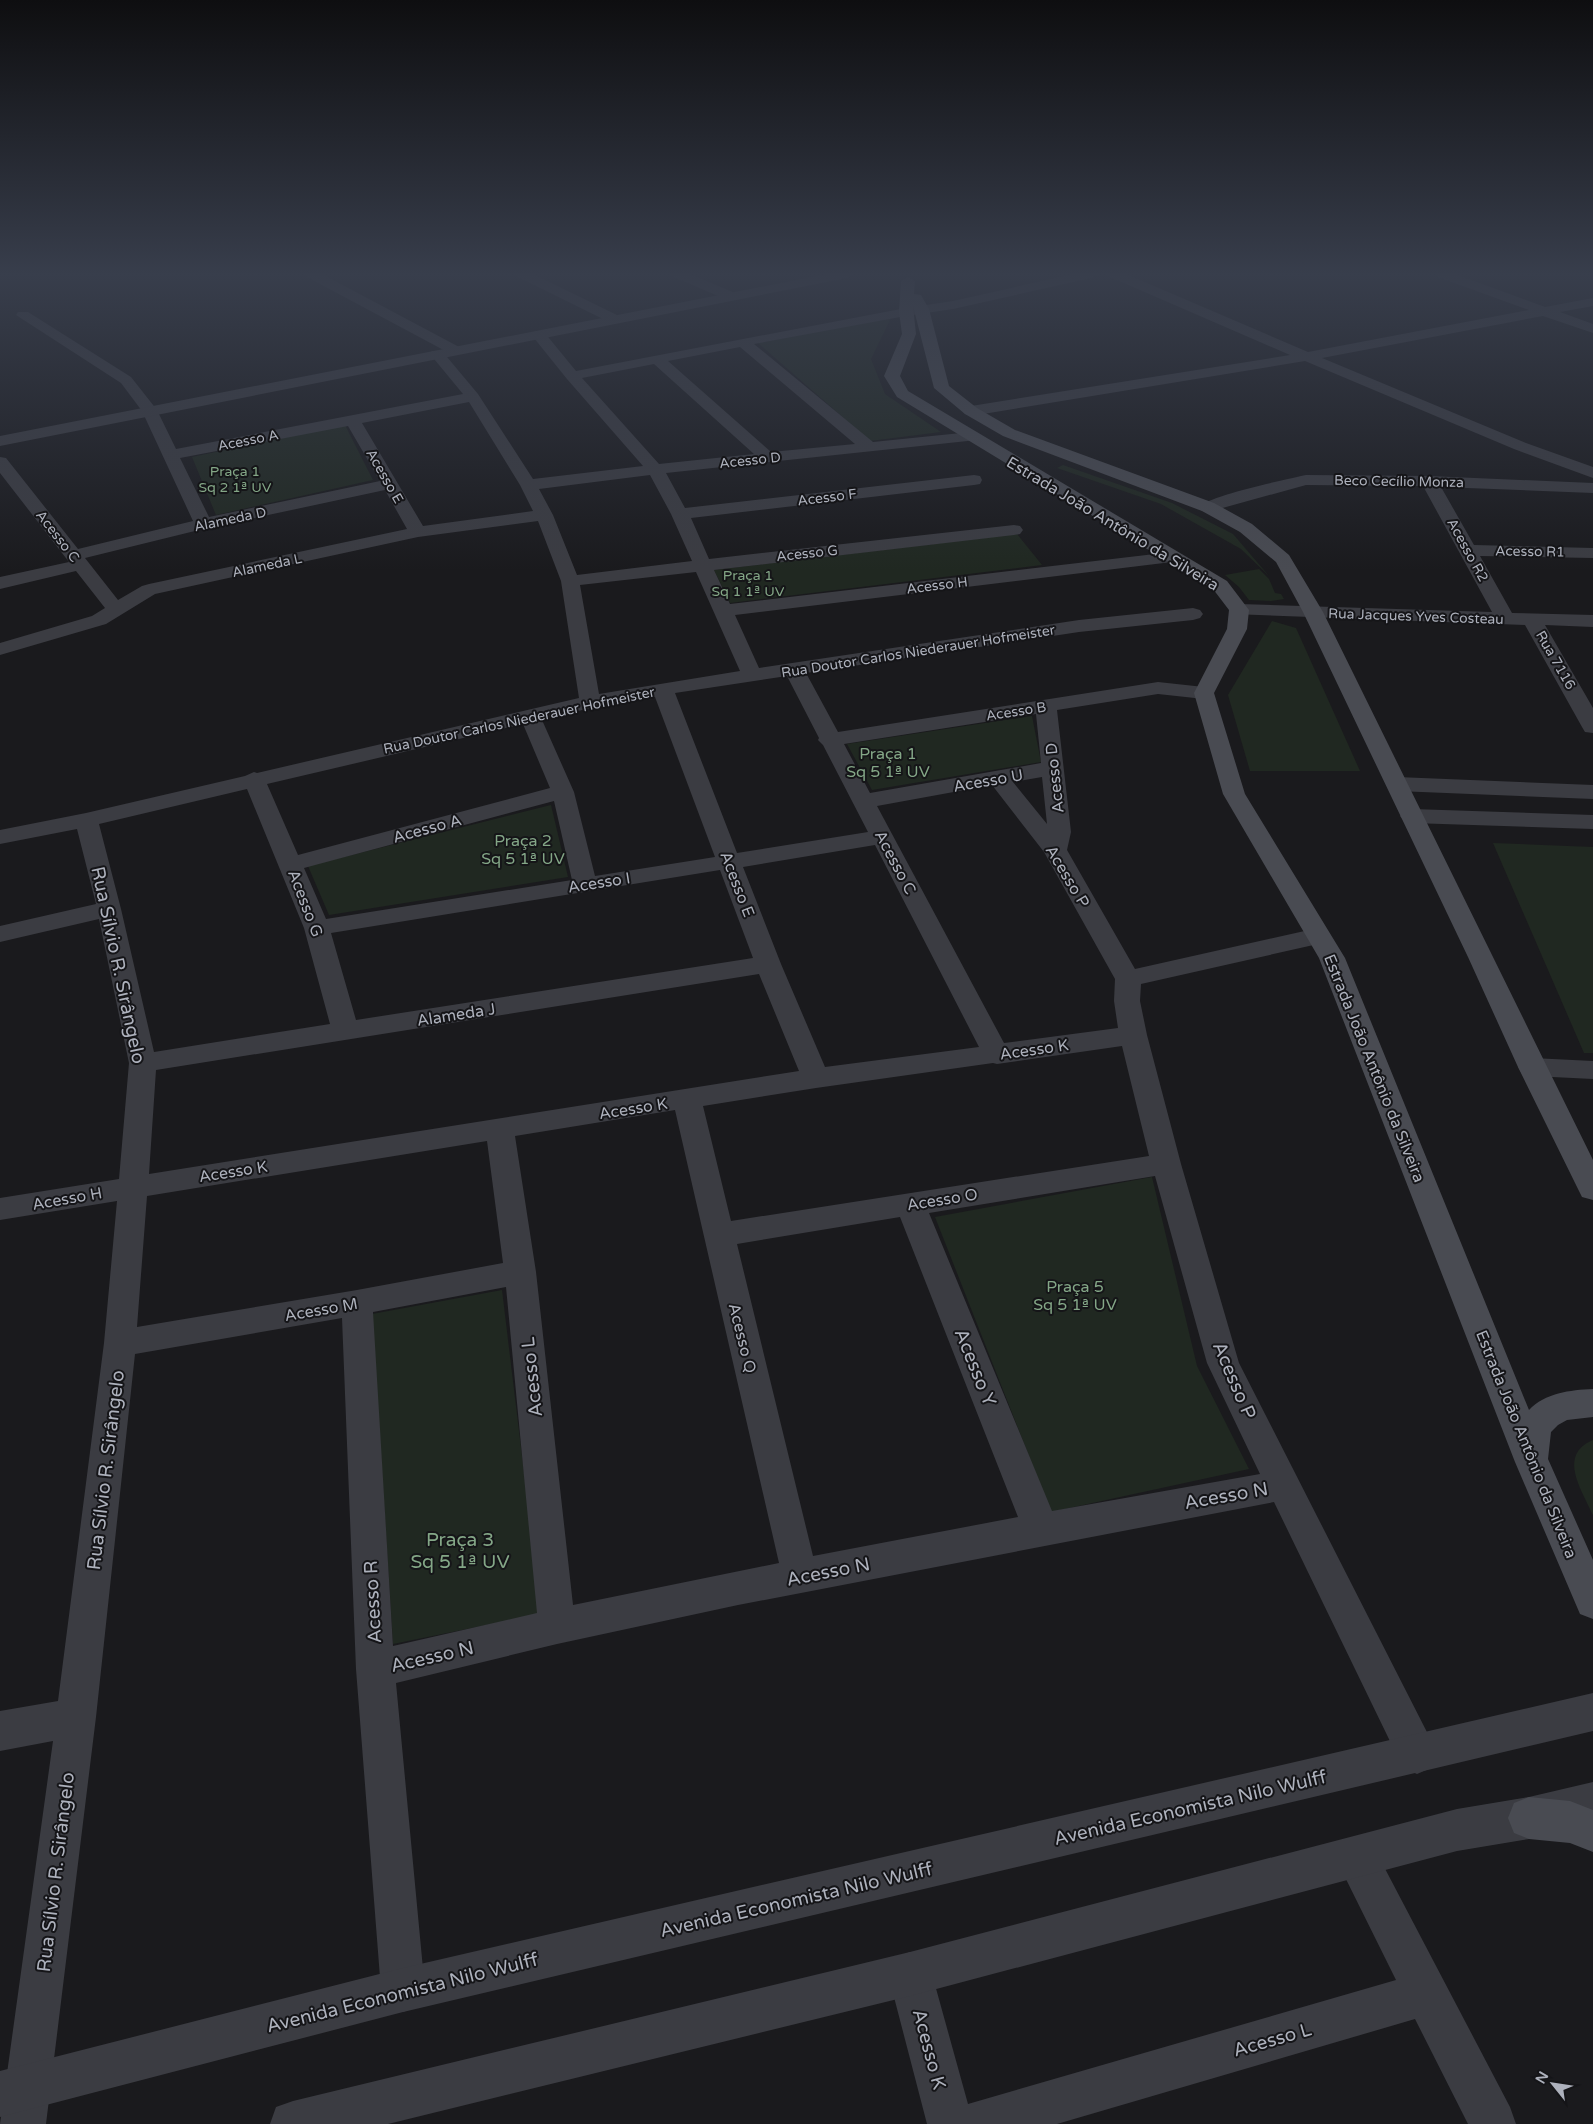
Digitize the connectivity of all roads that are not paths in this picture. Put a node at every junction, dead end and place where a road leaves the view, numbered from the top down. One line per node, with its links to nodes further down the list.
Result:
1 (115, 373): 14 (street)
2 (339, 373): 14 (street)
3 (453, 373): 13 (street)
4 (570, 373): 12 (street)
5 (586, 373): 12 (street)
6 (673, 373): 21 (street)
7 (780, 373): 19 (street)
8 (893, 373): 17 (main road, Estrada João Antônio da Silveira)
9 (938, 373): 15 (main road, Estrada João Antônio da Silveira)
10 (1203, 373): 15 (street)
11 (1348, 373): 24 (street)
12 (572, 376): 23 (street)
13 (473, 397): 16 (street, Acesso A); 28 (street)
14 (149, 410): 18 (street); 20 (street)
15 (971, 411): 30 (main road, Estrada João Antônio da Silveira)
16 (352, 420): 20 (street, Acesso A); 27 (street, Acesso E)
17 (971, 437): 19 (street, Acesso D); 38 (main road, Estrada João Antônio da Silveira)
18 (0, 441)
19 (869, 447): 21 (street, Acesso D)
20 (170, 455): 33 (street)
21 (768, 458): 23 (street, Acesso D)
22 (0, 462): 39 (street, Acesso C)
23 (655, 470): 28 (street, Acesso D); 32 (street)
24 (1593, 473)
25 (974, 480): 32 (street, Acesso F)
26 (1429, 481): 29 (street, Beco Cecílio Monza); 30 (street, Beco Cecílio Monza); 36 (street, Acesso R2)
27 (388, 484): 33 (street, Alameda D); 35 (street, Acesso E)
28 (528, 485): 31 (street)
29 (1593, 488)
30 (1208, 507): 46 (main road, Estrada João Antônio da Silveira)
31 (544, 514): 35 (street, Alameda L); 41 (street)
32 (680, 514): 40 (street)
33 (203, 524): 39 (street, Alameda D)
34 (1014, 530): 40 (street, Acesso G)
35 (418, 532): 43 (street, Alameda L)
36 (1468, 550): 37 (street, Acesso R1); 48 (street, Acesso R2)
37 (1593, 553)
38 (1172, 556): 44 (main road, Estrada João Antônio da Silveira); 45 (street, Acesso H)
39 (77, 560): 42 (street); 43 (street, Acesso C)
40 (703, 565): 41 (street, Acesso G); 45 (street)
41 (570, 582): 56 (street)
42 (0, 583)
43 (116, 610): 51 (street, Alameda L)
44 (1239, 610): 46 (street, Rua Jacques Yves Costeau); 55 (main road)
45 (722, 611): 53 (street)
46 (1313, 612): 48 (street, Rua Jacques Yves Costeau); 65 (main road, Estrada João Antônio da Silveira)
47 (1193, 614): 52 (street, Rua Doutor Carlos Niederauer Hofmeister)
48 (1506, 619): 49 (street, Rua Jacques Yves Costeau)
49 (1532, 619): 50 (street, Rua Jacques Yves Costeau); 57 (street, Rua 7116)
50 (1593, 621)
51 (0, 650)
52 (794, 670): 53 (street, Rua Doutor Carlos Niederauer Hofmeister); 61 (street, Acesso C)
53 (752, 676): 54 (street, Rua Doutor Carlos Niederauer Hofmeister)
54 (663, 689): 56 (street, Rua Doutor Carlos Niederauer Hofmeister); 75 (street, Acesso E)
55 (1204, 693): 58 (street, Acesso B); 81 (main road, Estrada João Antônio da Silveira)
56 (590, 702): 59 (street, Rua Doutor Carlos Niederauer Hofmeister)
57 (1587, 702): 60 (street, Rua 7116)
58 (1046, 706): 61 (street, Acesso B); 62 (street, Acesso D)
59 (530, 716): 63 (street, Rua Doutor Carlos Niederauer Hofmeister); 66 (street)
60 (1593, 727)
61 (830, 740): 68 (street, Acesso C)
62 (1053, 768): 64 (street, Acesso U); 74 (street, Acesso D)
63 (254, 779): 70 (street, Rua Doutor Carlos Niederauer Hofmeister); 76 (street, Acesso G)
64 (999, 779): 68 (street, Acesso U); 74 (street, Acesso P)
65 (1396, 784): 67 (street); 69 (main road, Estrada João Antônio da Silveira)
66 (563, 792): 76 (street, Acesso A); 77 (street)
67 (1593, 792)
68 (864, 801): 73 (street, Acesso C)
69 (1412, 816): 71 (street); 88 (main road, Estrada João Antônio da Silveira)
70 (86, 820): 72 (street, Rua Doutor Carlos Niederauer Hofmeister); 78 (street, Rua Sílvio R. Sirângelo)
71 (1593, 822)
72 (0, 837)
73 (882, 837): 75 (street, Acesso I); 86 (street, Acesso C)
74 (1055, 850): 83 (street, Acesso P)
75 (729, 861): 77 (street, Acesso I); 82 (street, Acesso E)
76 (292, 864): 79 (street, Acesso G)
77 (585, 884): 79 (street, Acesso I)
78 (109, 909): 80 (street); 87 (street, Rua Sílvio R. Sirângelo)
79 (317, 928): 84 (street, Acesso G)
80 (0, 934)
81 (1318, 936): 83 (street); 103 (main road, Estrada João Antônio da Silveira)
82 (768, 964): 84 (street, Alameda J); 90 (street, Acesso E)
83 (1128, 979): 85 (street, Acesso P)
84 (346, 1032): 87 (street, Alameda J)
85 (1132, 1035): 86 (street, Acesso K); 93 (street, Acesso P)
86 (997, 1054): 90 (street, Acesso K)
87 (143, 1063): 94 (street, Rua Sílvio R. Sirângelo)
88 (1532, 1067): 89 (street); 95 (main road, Estrada João Antônio da Silveira)
89 (1593, 1070)
90 (816, 1078): 91 (street, Acesso K)
91 (687, 1100): 92 (street, Acesso K); 98 (street, Acesso Q)
92 (500, 1129): 94 (street, Acesso K); 99 (street, Acesso L)
93 (1166, 1164): 96 (street, Acesso O); 104 (street, Acesso P)
94 (134, 1186): 97 (street, Acesso H); 101 (street, Rua Sílvio R. Sirângelo)
95 (1593, 1189)
96 (910, 1204): 98 (street, Acesso O); 105 (street, Acesso Y)
97 (0, 1209)
98 (718, 1234): 106 (street, Acesso Q)
99 (520, 1272): 100 (street, Acesso M); 108 (street, Acesso L)
100 (357, 1304): 101 (street, Acesso M); 109 (street, Acesso R)
101 (120, 1343): 111 (street, Rua Sílvio R. Sirângelo)
102 (1593, 1403): 103 (main road)
103 (1532, 1462): 107 (main road, Estrada João Antônio da Silveira)
104 (1284, 1485): 105 (street, Acesso N); 113 (street, Acesso P)
105 (1041, 1529): 106 (street, Acesso N)
106 (800, 1576): 108 (street, Acesso N)
107 (1593, 1602)
108 (557, 1626): 109 (street, Acesso N)
109 (375, 1669): 119 (street, Acesso R)
110 (1593, 1712): 113 (street, Avenida Economista Nilo Wulff)
111 (76, 1717): 112 (street); 121 (street, Rua Sílvio R. Sirângelo)
112 (0, 1731)
113 (1417, 1754): 119 (street, Avenida Economista Nilo Wulff)
114 (1593, 1802): 115 (street)
115 (1529, 1818): 116 (main road); 117 (street)
116 (1593, 1831)
117 (1356, 1857): 118 (street); 120 (street)
118 (910, 1974): 122 (street); 123 (street, Acesso K)
119 (403, 1990): 121 (street, Avenida Economista Nilo Wulff)
120 (1426, 1994): 124 (street, Acesso L); 125 (street)
121 (17, 2102)
122 (293, 2124)
123 (950, 2124)
124 (977, 2124)
125 (1493, 2124)

